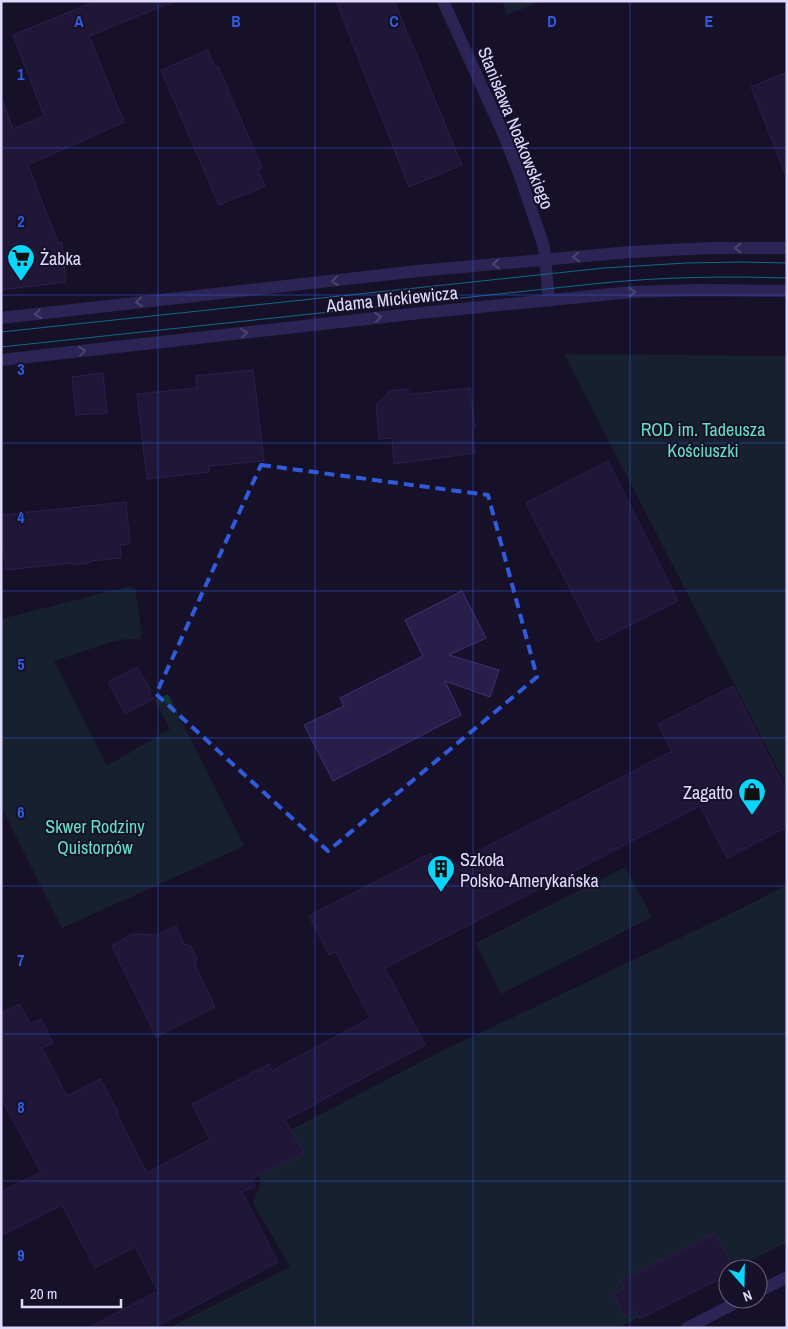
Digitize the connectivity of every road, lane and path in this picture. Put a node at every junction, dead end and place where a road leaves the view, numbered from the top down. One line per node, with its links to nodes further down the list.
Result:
1 (443, 1): 3 (street, Stanisława Noakowskiego)
2 (787, 248): 3 (street, Adama Mickiewicza, one-way to 3)
3 (545, 260): 5 (street, Stanisława Noakowskiego); 6 (street, Adama Mickiewicza, one-way to 6)
4 (787, 291): 5 (street, Adama Mickiewicza, one-way to 4)
5 (548, 301): 7 (street, Adama Mickiewicza, one-way to 5)
6 (1, 318)
7 (1, 360)
8 (787, 1277): 9 (street)
9 (768, 1287)
10 (724, 1309): 11 (street)
11 (687, 1328)

